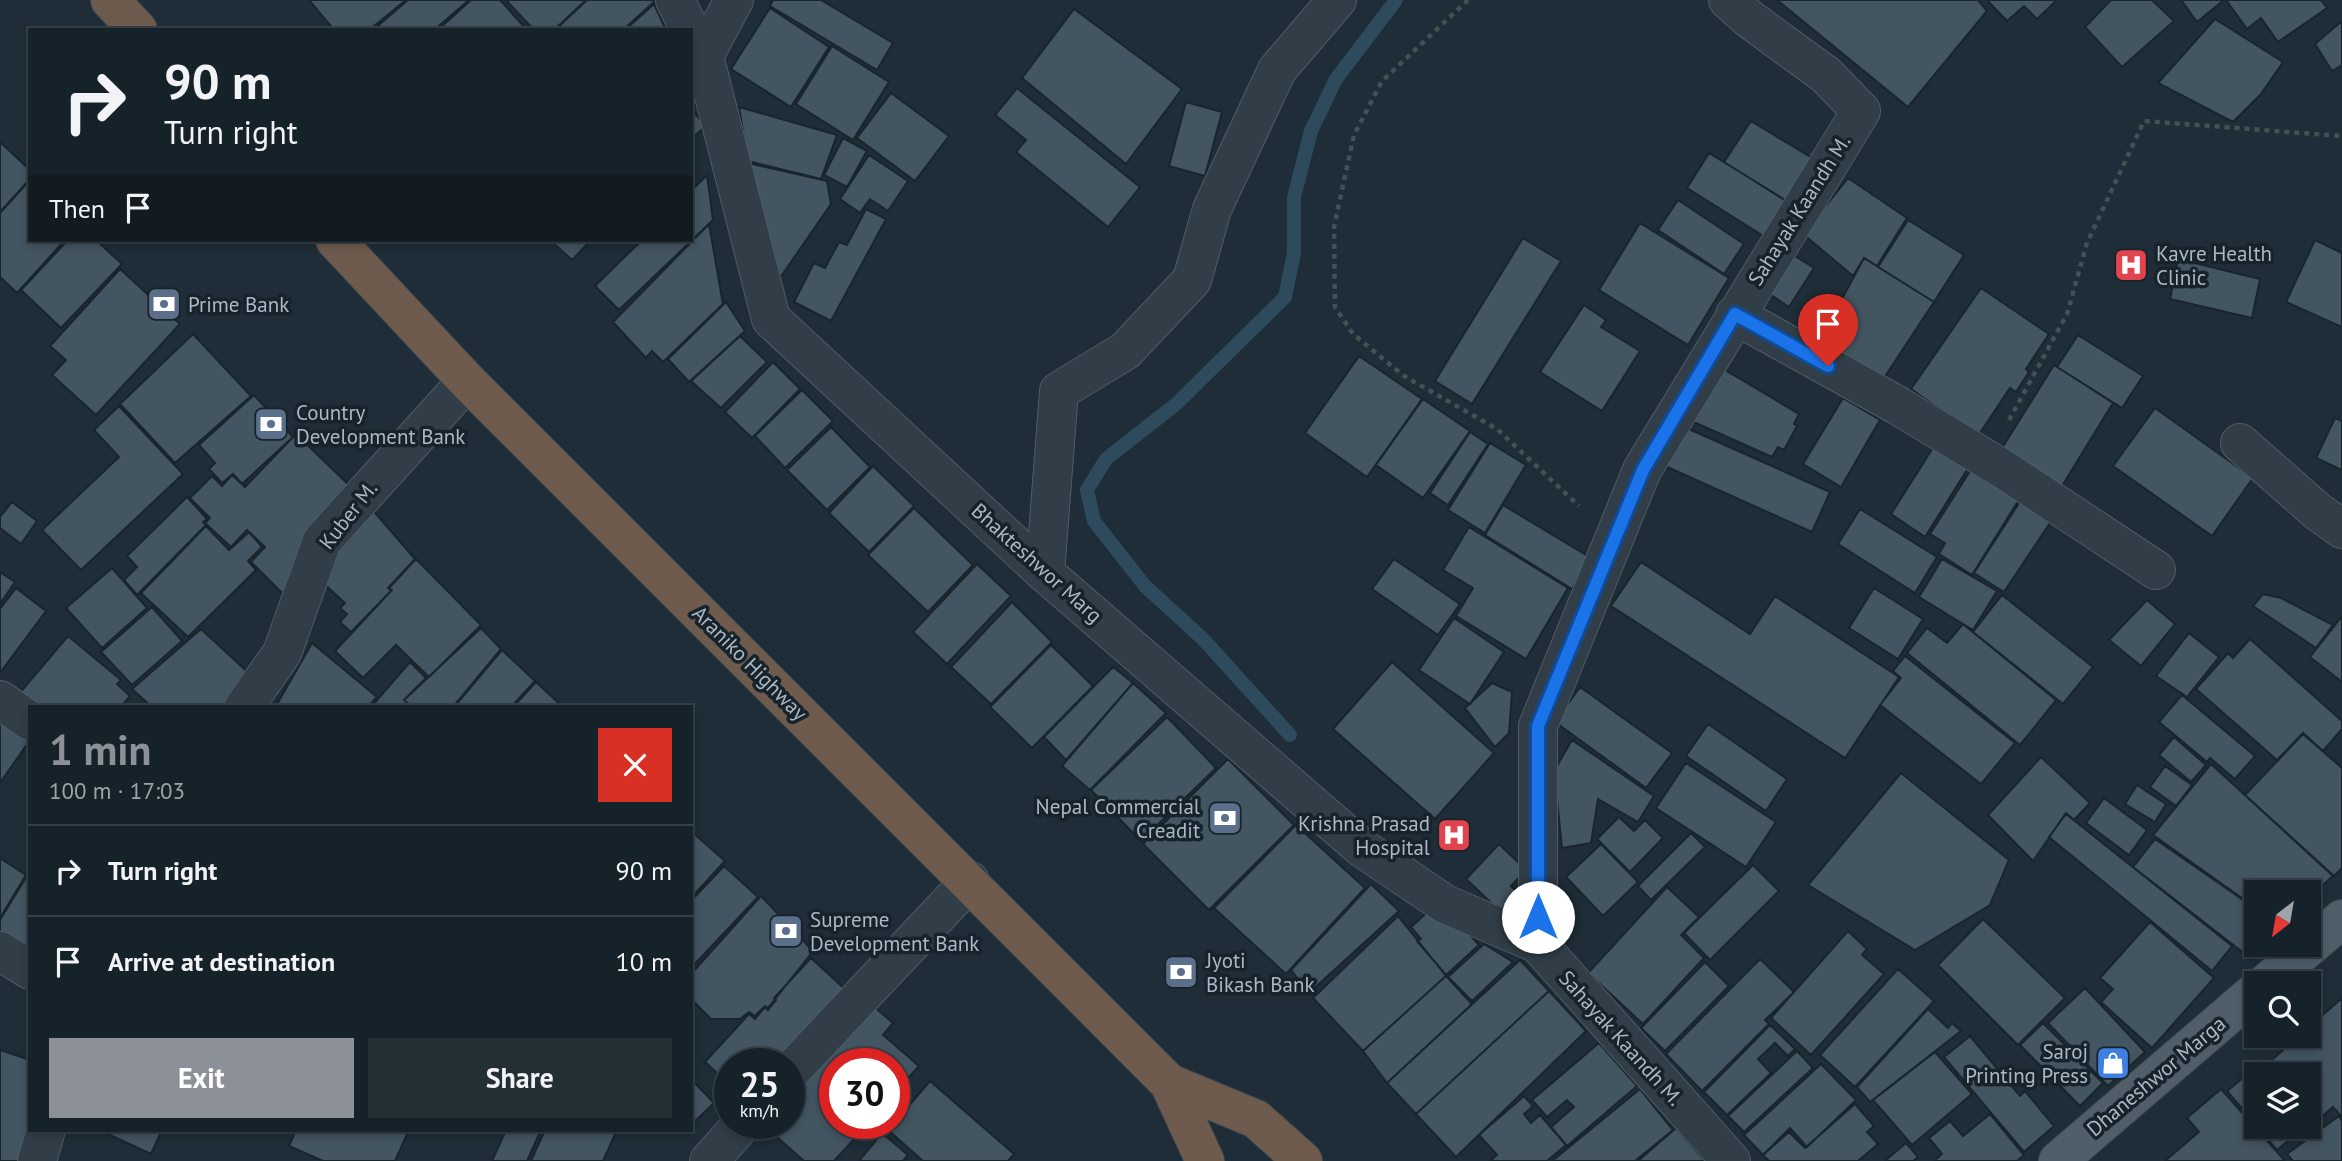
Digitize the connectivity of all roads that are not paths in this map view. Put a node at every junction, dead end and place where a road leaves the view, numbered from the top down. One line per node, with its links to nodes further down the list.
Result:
1 (110, 0): 6 (highway)
2 (675, 0): 7 (street, Bhakteshwor Marg)
3 (734, 0): 8 (street)
4 (1337, 0): 15 (street)
5 (1728, 0): 10 (street, Sahayak Kaandh M.)
6 (136, 28)
7 (689, 28)
8 (695, 39): 15 (street, Bhakteshwor Marg)
9 (337, 242): 11 (highway, Araniko Highway)
10 (1735, 314): 14 (street); 21 (street, Sahayak Kaandh M.)
11 (467, 381): 17 (street, Kuber M.); 19 (highway, Araniko Highway)
12 (2240, 443): 13 (street)
13 (2342, 529)
14 (2156, 570)
15 (1045, 573): 21 (street, Bhakteshwor Marg)
16 (0, 700): 18 (street)
17 (245, 705)
18 (28, 720)
19 (970, 881): 26 (street); 27 (highway, Araniko Highway)
20 (2342, 919): 24 (main road)
21 (1538, 944): 34 (street, Sahayak Kaandh M.)
22 (0, 951): 23 (street)
23 (28, 969)
24 (2280, 971)
25 (2244, 1001): 35 (main road, Dhaneshwor Marga)
26 (805, 1056)
27 (1169, 1083): 32 (highway, Araniko Highway); 33 (highway, Araniko Highway)
28 (45, 1132): 30 (street)
29 (729, 1139): 31 (street)
30 (37, 1161)
31 (709, 1161)
32 (1205, 1161)
33 (1303, 1161)
34 (1731, 1161)
35 (2058, 1161)

